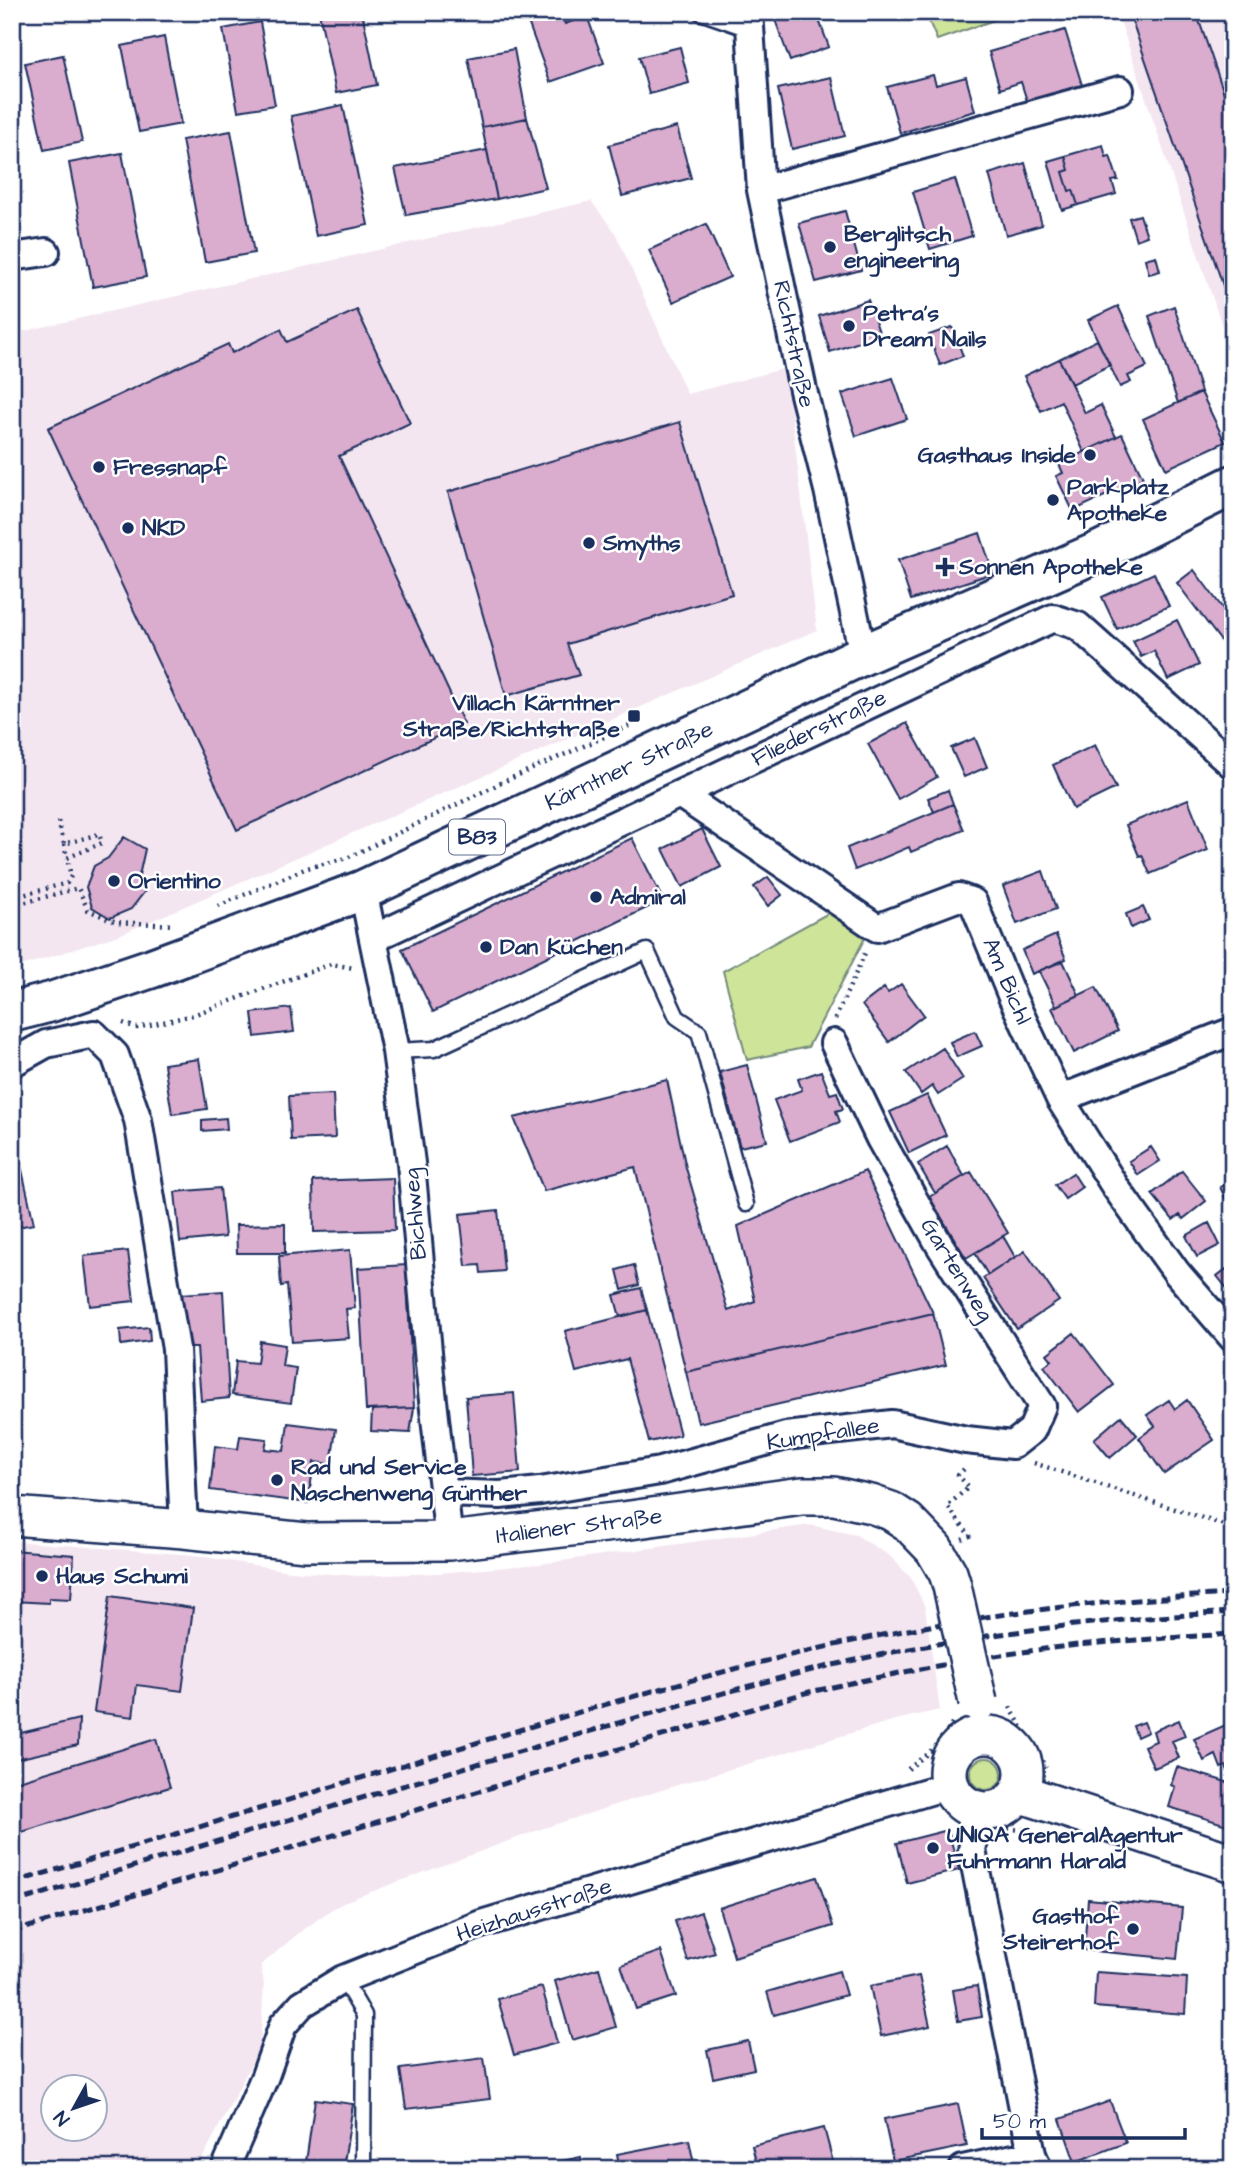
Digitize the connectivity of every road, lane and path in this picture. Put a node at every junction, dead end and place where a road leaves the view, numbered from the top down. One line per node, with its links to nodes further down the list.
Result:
1 (700, 12): 2 (lane, Richtstraße)
2 (749, 21): 4 (street, Richtstraße)
3 (1120, 90): 4 (street)
4 (761, 190): 8 (street, Richtstraße)
5 (46, 252): 6 (street)
6 (12, 257)
7 (1233, 485): 8 (main road, Kärntner Straße / B83)
8 (863, 655): 15 (main road, Kärntner Straße / B83)
9 (1233, 765): 10 (street, Fliederstraße)
10 (681, 794): 20 (street); 21 (street, Fliederstraße)
11 (58, 821): 13 (path)
12 (398, 834): 18 (path)
13 (64, 844): 14 (path); 14 (path)
14 (67, 858): 16 (path)
15 (363, 890): 21 (street, Bichlweg); 23 (main road, Kärntner Straße / B83)
16 (12, 898)
17 (12, 906): 19 (path)
18 (214, 908)
19 (177, 925)
20 (877, 928): 26 (path); 29 (street, Am Bichl)
21 (373, 938): 27 (street, Bichlweg)
22 (353, 968): 24 (path)
23 (12, 1012)
24 (119, 1022)
25 (1233, 1031): 29 (street)
26 (834, 1043): 32 (street, Gartenweg)
27 (397, 1051): 30 (lane); 34 (street, Bichlweg)
28 (12, 1063): 37 (street)
29 (1060, 1100): 31 (street, Am Bichl)
30 (746, 1204)
31 (1233, 1338)
32 (970, 1450): 34 (street, Kumpfallee); 38 (path)
33 (1026, 1460): 36 (path)
34 (444, 1493): 39 (street, Bichlweg)
35 (12, 1516): 37 (street, Italiener Straße)
36 (1233, 1528)
37 (184, 1529): 39 (street, Italiener Straße)
38 (970, 1536)
39 (449, 1541): 40 (street, Italiener Straße, bridge)
40 (980, 1711): 41 (path); 42 (street); 43 (street); 44 (path)
41 (1050, 1775)
42 (950, 1785): 44 (street, Heizhausstraße); 45 (street)
43 (1019, 1793): 45 (street); 46 (street)
44 (911, 1796): 47 (street, Heizhausstraße)
45 (980, 1811): 48 (street)
46 (1233, 1863)
47 (343, 1979): 49 (street, Heizhausstraße); 50 (lane)
48 (1035, 2162): 51 (street)
49 (225, 2169)
50 (363, 2169)
51 (963, 2169)

